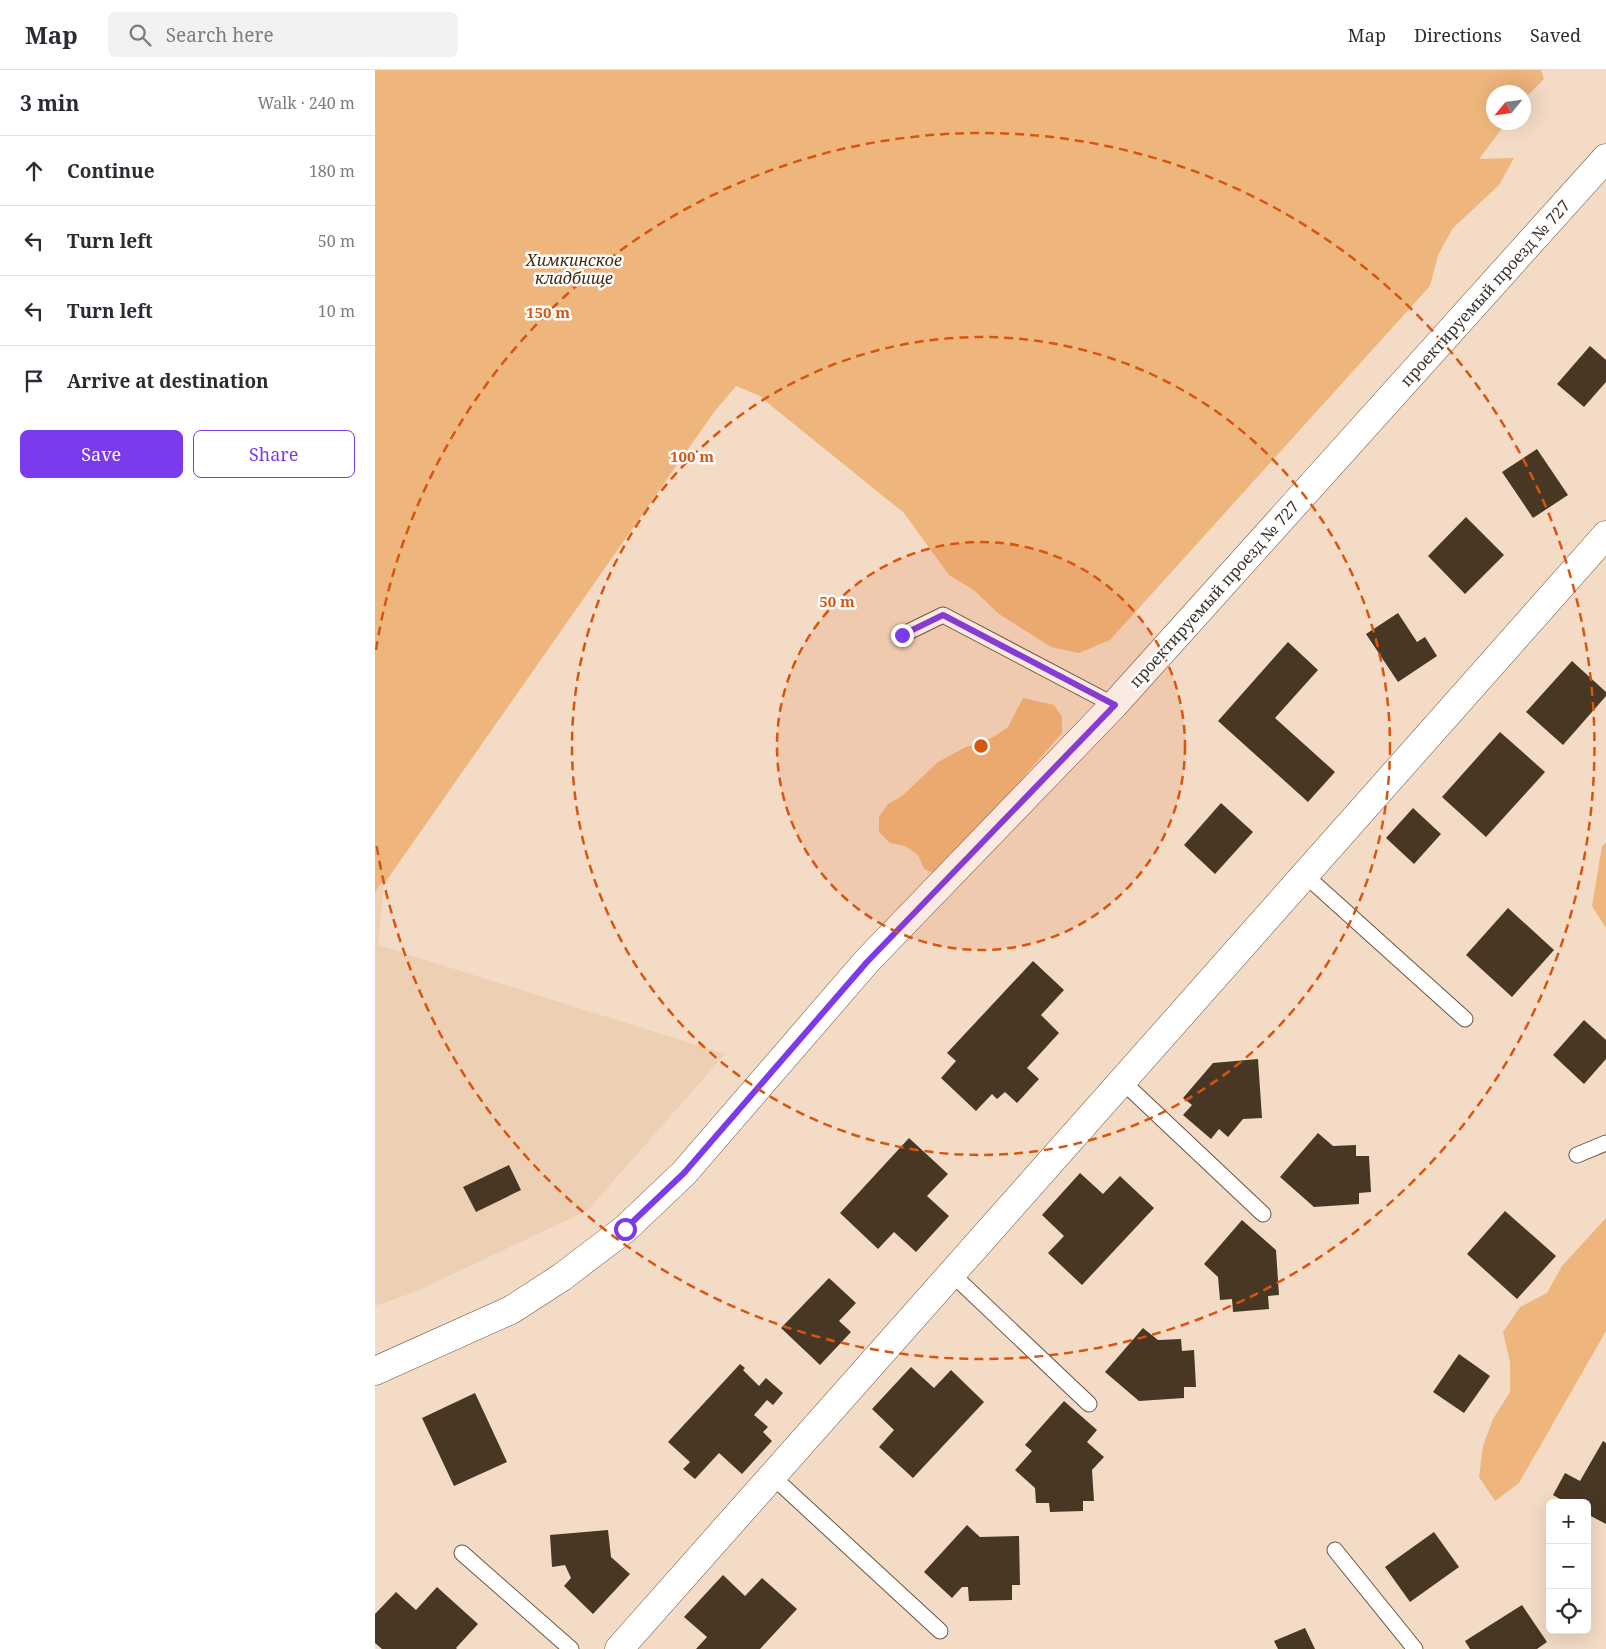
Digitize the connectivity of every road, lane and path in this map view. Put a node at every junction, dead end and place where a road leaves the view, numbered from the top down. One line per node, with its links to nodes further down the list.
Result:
1 (1606, 158): 4 (street, проектируемый проезд № 727)
2 (1606, 535): 5 (street)
3 (902, 635): 4 (lane)
4 (1115, 705): 12 (street, проектируемый проезд № 727)
5 (1305, 875): 6 (lane); 7 (street)
6 (1465, 1019)
7 (1122, 1081): 10 (lane); 11 (street)
8 (1606, 1143): 9 (lane)
9 (1577, 1155)
10 (1263, 1214)
11 (952, 1274): 13 (lane); 14 (street)
12 (375, 1371)
13 (1089, 1404)
14 (772, 1476): 17 (lane); 19 (street)
15 (1335, 1550): 20 (lane)
16 (462, 1553): 18 (lane)
17 (940, 1631)
18 (571, 1649)
19 (619, 1649)
20 (1415, 1649)

